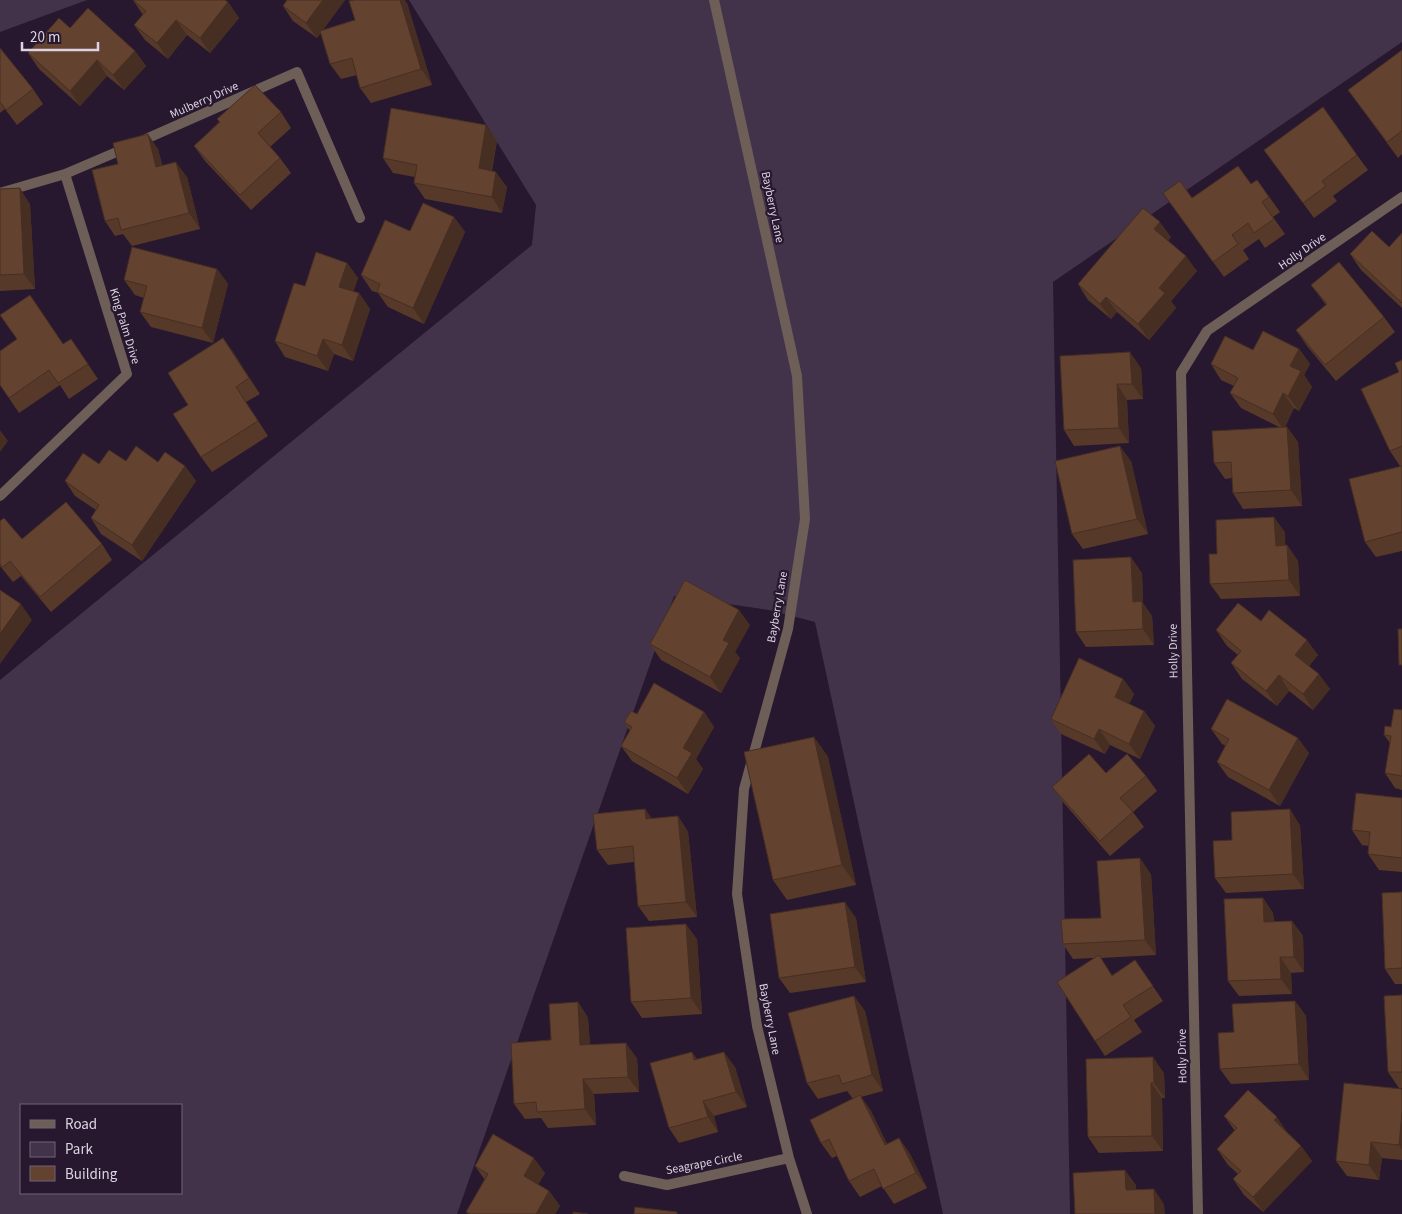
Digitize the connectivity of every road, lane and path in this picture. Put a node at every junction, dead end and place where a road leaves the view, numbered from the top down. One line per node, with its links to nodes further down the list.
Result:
1 (714, 0): 7 (street, Bayberry Lane)
2 (65, 174): 3 (street, Mulberry Drive); 5 (street, Mulberry Drive); 6 (street, King Palm Drive)
3 (0, 193)
4 (1402, 197): 10 (street, Holly Drive)
5 (360, 218)
6 (0, 496)
7 (789, 1158): 8 (street, Seagrape Circle); 9 (street, Bayberry Lane)
8 (624, 1176)
9 (807, 1214)
10 (1198, 1214)

